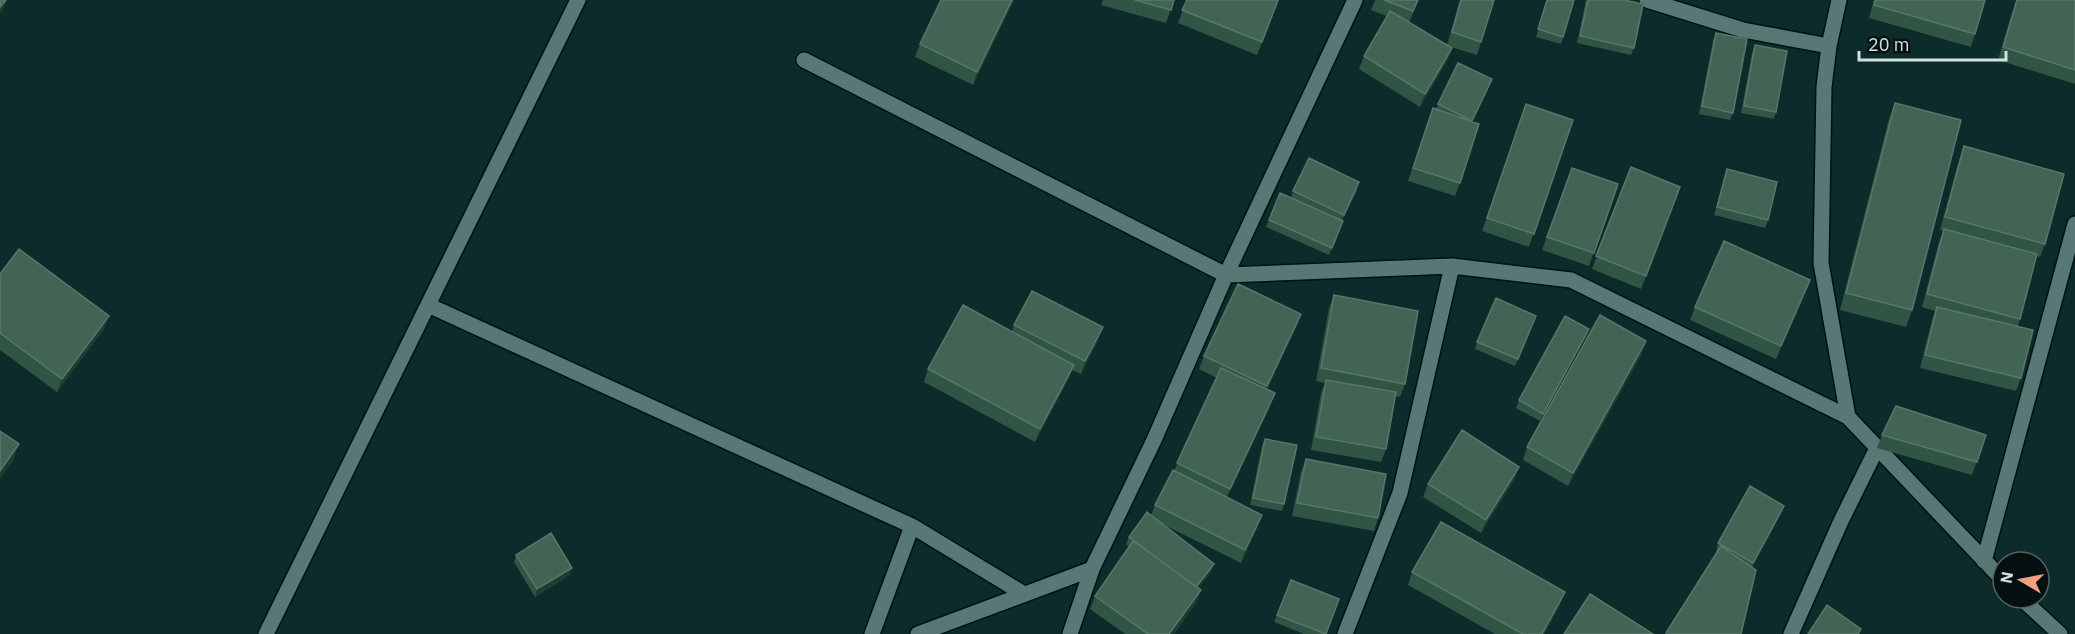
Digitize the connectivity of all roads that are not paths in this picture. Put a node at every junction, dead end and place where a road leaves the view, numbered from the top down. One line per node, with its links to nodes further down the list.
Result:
1 (578, 0): 10 (street)
2 (1355, 0): 9 (street)
3 (1647, 0): 5 (street)
4 (1839, 0): 5 (street)
5 (1829, 46): 11 (street)
6 (804, 60): 9 (street)
7 (2075, 224): 14 (street)
8 (1452, 266): 9 (street); 11 (street); 23 (street)
9 (1226, 275): 16 (street)
10 (428, 305): 13 (street); 19 (street)
11 (1848, 417): 12 (street)
12 (1877, 448): 14 (street); 24 (street)
13 (912, 526): 17 (street); 20 (street)
14 (1984, 561): 15 (street)
15 (1991, 568)
16 (1092, 569): 17 (street); 22 (street)
17 (1024, 594): 21 (street)
18 (2033, 610): 25 (street)
19 (266, 634)
20 (872, 634)
21 (918, 634)
22 (1070, 634)
23 (1346, 634)
24 (1791, 634)
25 (2060, 634)

